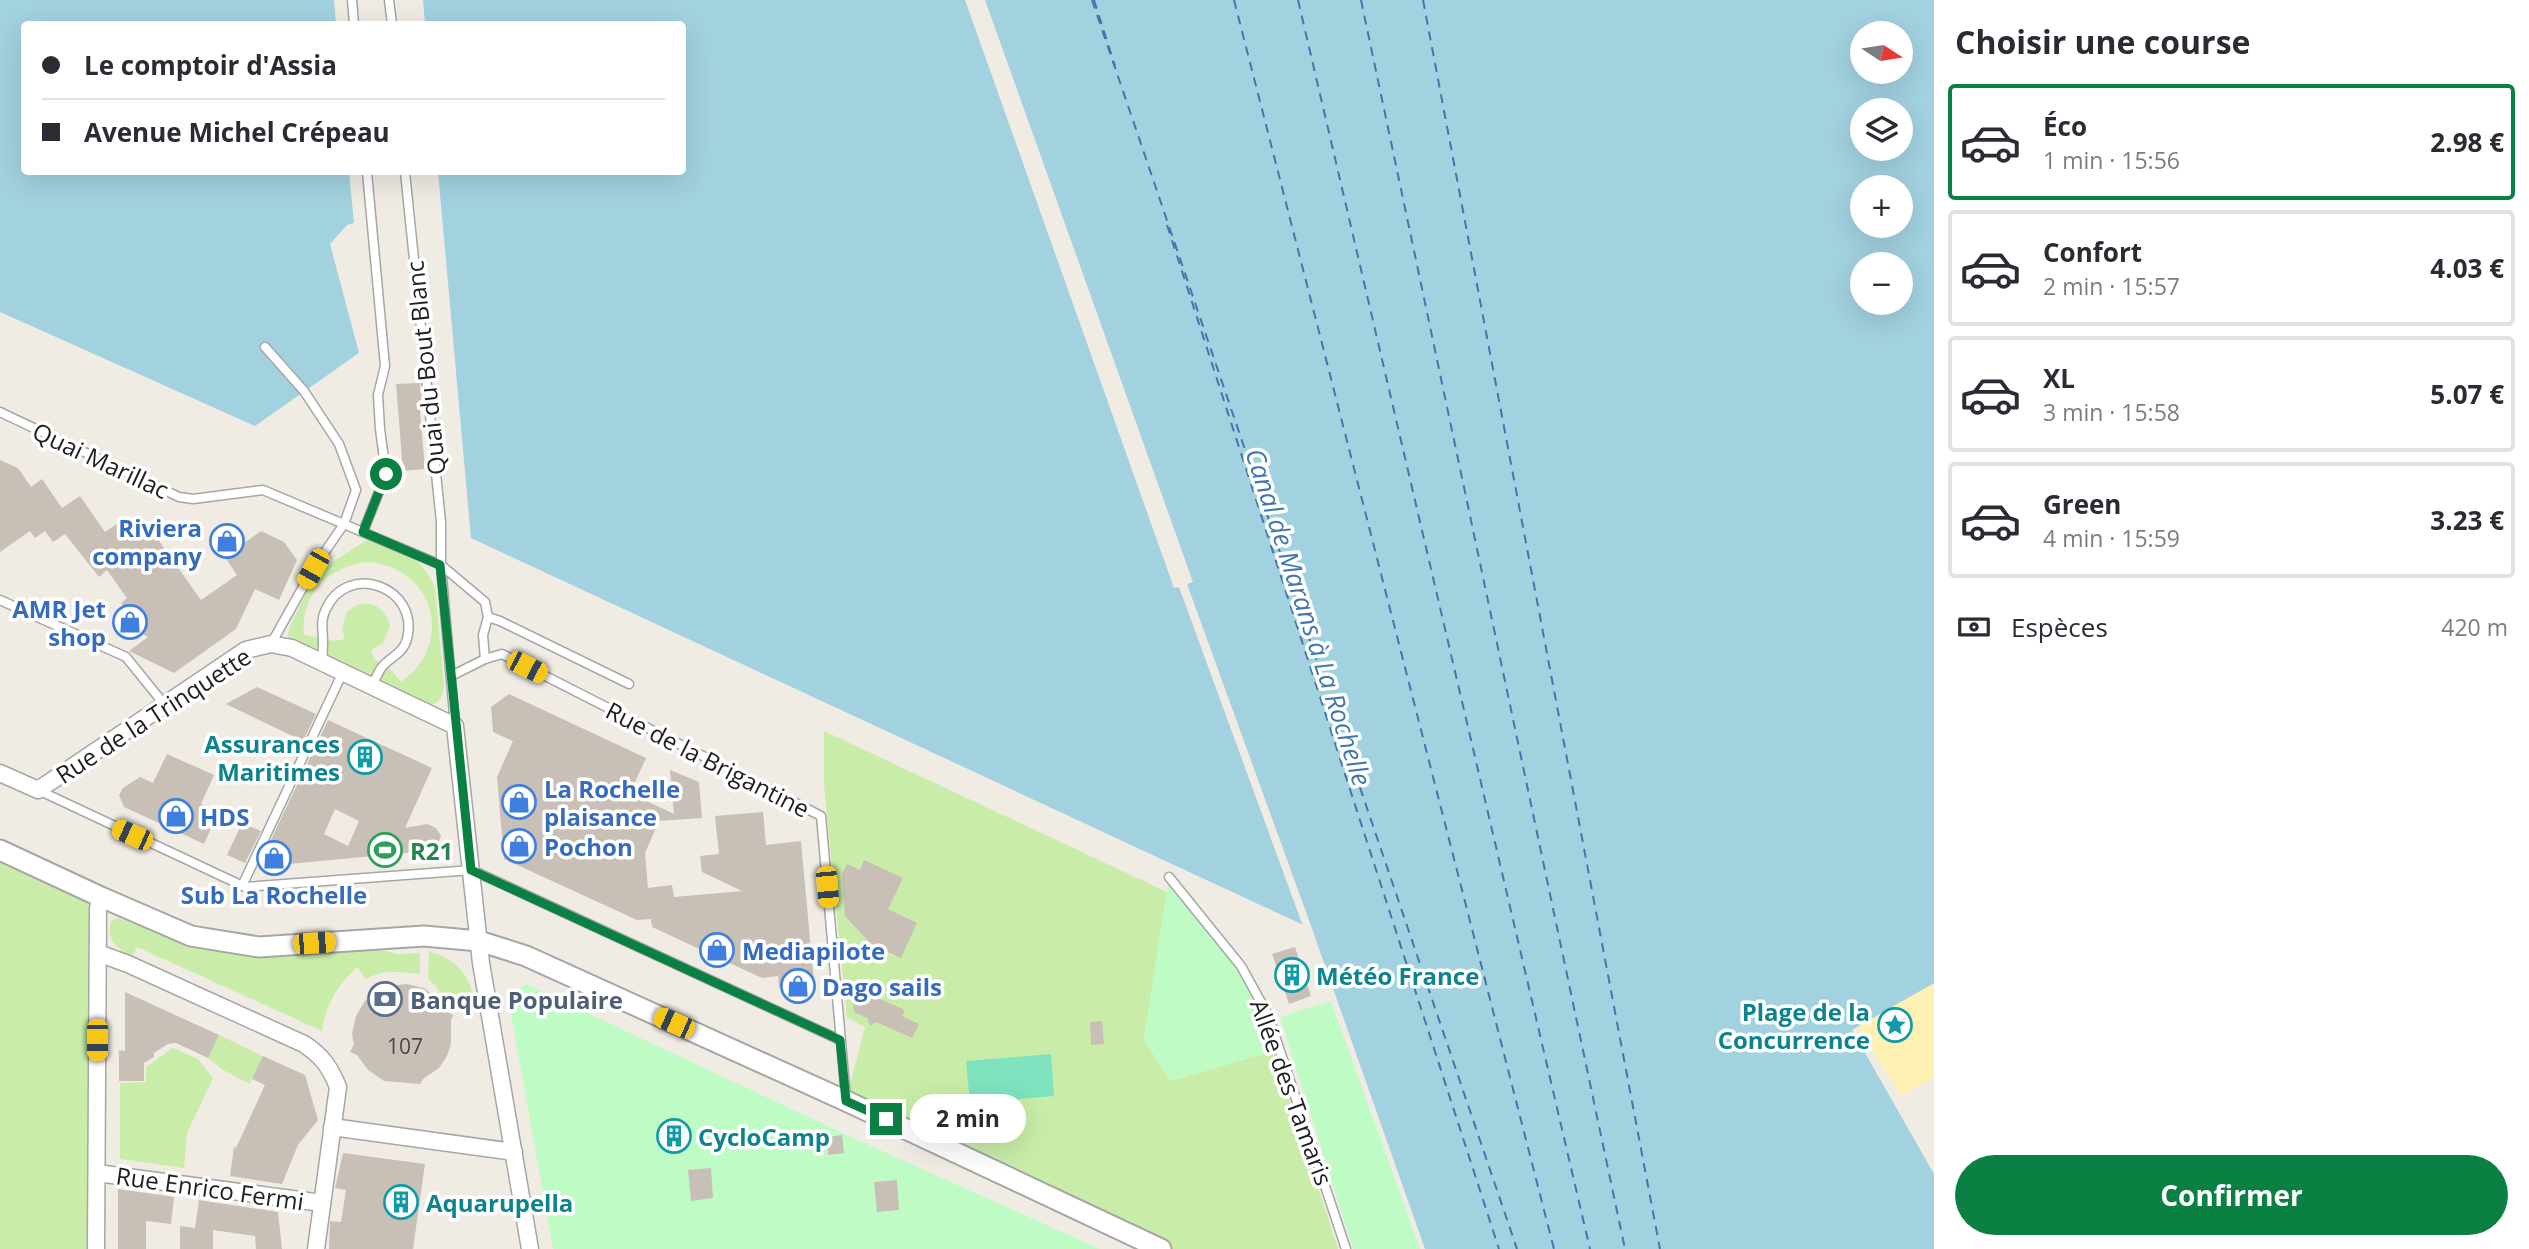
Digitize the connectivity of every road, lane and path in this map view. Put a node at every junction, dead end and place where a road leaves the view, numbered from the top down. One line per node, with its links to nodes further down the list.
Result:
1 (352, 0): 3 (lane)
2 (389, 0): 4 (lane)
3 (354, 21)
4 (392, 21)
5 (367, 175): 10 (lane, Quai du Bout Blanc)
6 (405, 175): 11 (lane, Quai du Bout Blanc)
7 (265, 347): 9 (lane)
8 (0, 412): 9 (lane, Quai Marillac)
9 (344, 524): 10 (lane, Quai Marillac); 14 (lane)
10 (363, 532): 11 (lane, Quai Marillac)
11 (440, 565): 13 (lane, Quai Marillac); 18 (lane, Quai du Bout Blanc)
12 (0, 600): 21 (lane)
13 (488, 617): 15 (lane); 19 (lane)
14 (271, 644): 16 (street, Rue de la Trinquette); 21 (street, Rue de la Trinquette)
15 (485, 659): 18 (lane); 32 (lane, Rue de la Brigantine)
16 (323, 663): 17 (street, Rue de la Trinquette); 20 (lane)
17 (343, 672): 20 (street, Rue de la Trinquette); 28 (lane)
18 (451, 676): 22 (lane, Quai du Bout Blanc)
19 (629, 684)
20 (372, 686): 22 (street, Rue de la Trinquette)
21 (164, 704): 24 (street, Rue de la Trinquette)
22 (455, 726): 26 (street)
23 (0, 773): 24 (street, Rue de la Trinquette)
24 (38, 790): 28 (lane)
25 (0, 850): 29 (street)
26 (471, 870): 28 (lane); 30 (street); 32 (lane)
27 (1169, 877): 42 (lane, Allée des Tamaris)
28 (242, 886)
29 (101, 897): 30 (street); 31 (street)
30 (479, 941): 33 (street); 35 (street)
31 (98, 953): 34 (street); 36 (street)
32 (840, 1040): 33 (lane, Rue de la Brigantine)
33 (846, 1101): 41 (street)
34 (332, 1127): 35 (street); 37 (street)
35 (514, 1152): 40 (street)
36 (97, 1173): 37 (street, Rue Enrico Fermi); 38 (street)
37 (323, 1203): 39 (street)
38 (96, 1249)
39 (316, 1249)
40 (530, 1249)
41 (1161, 1249)
42 (1346, 1249)

